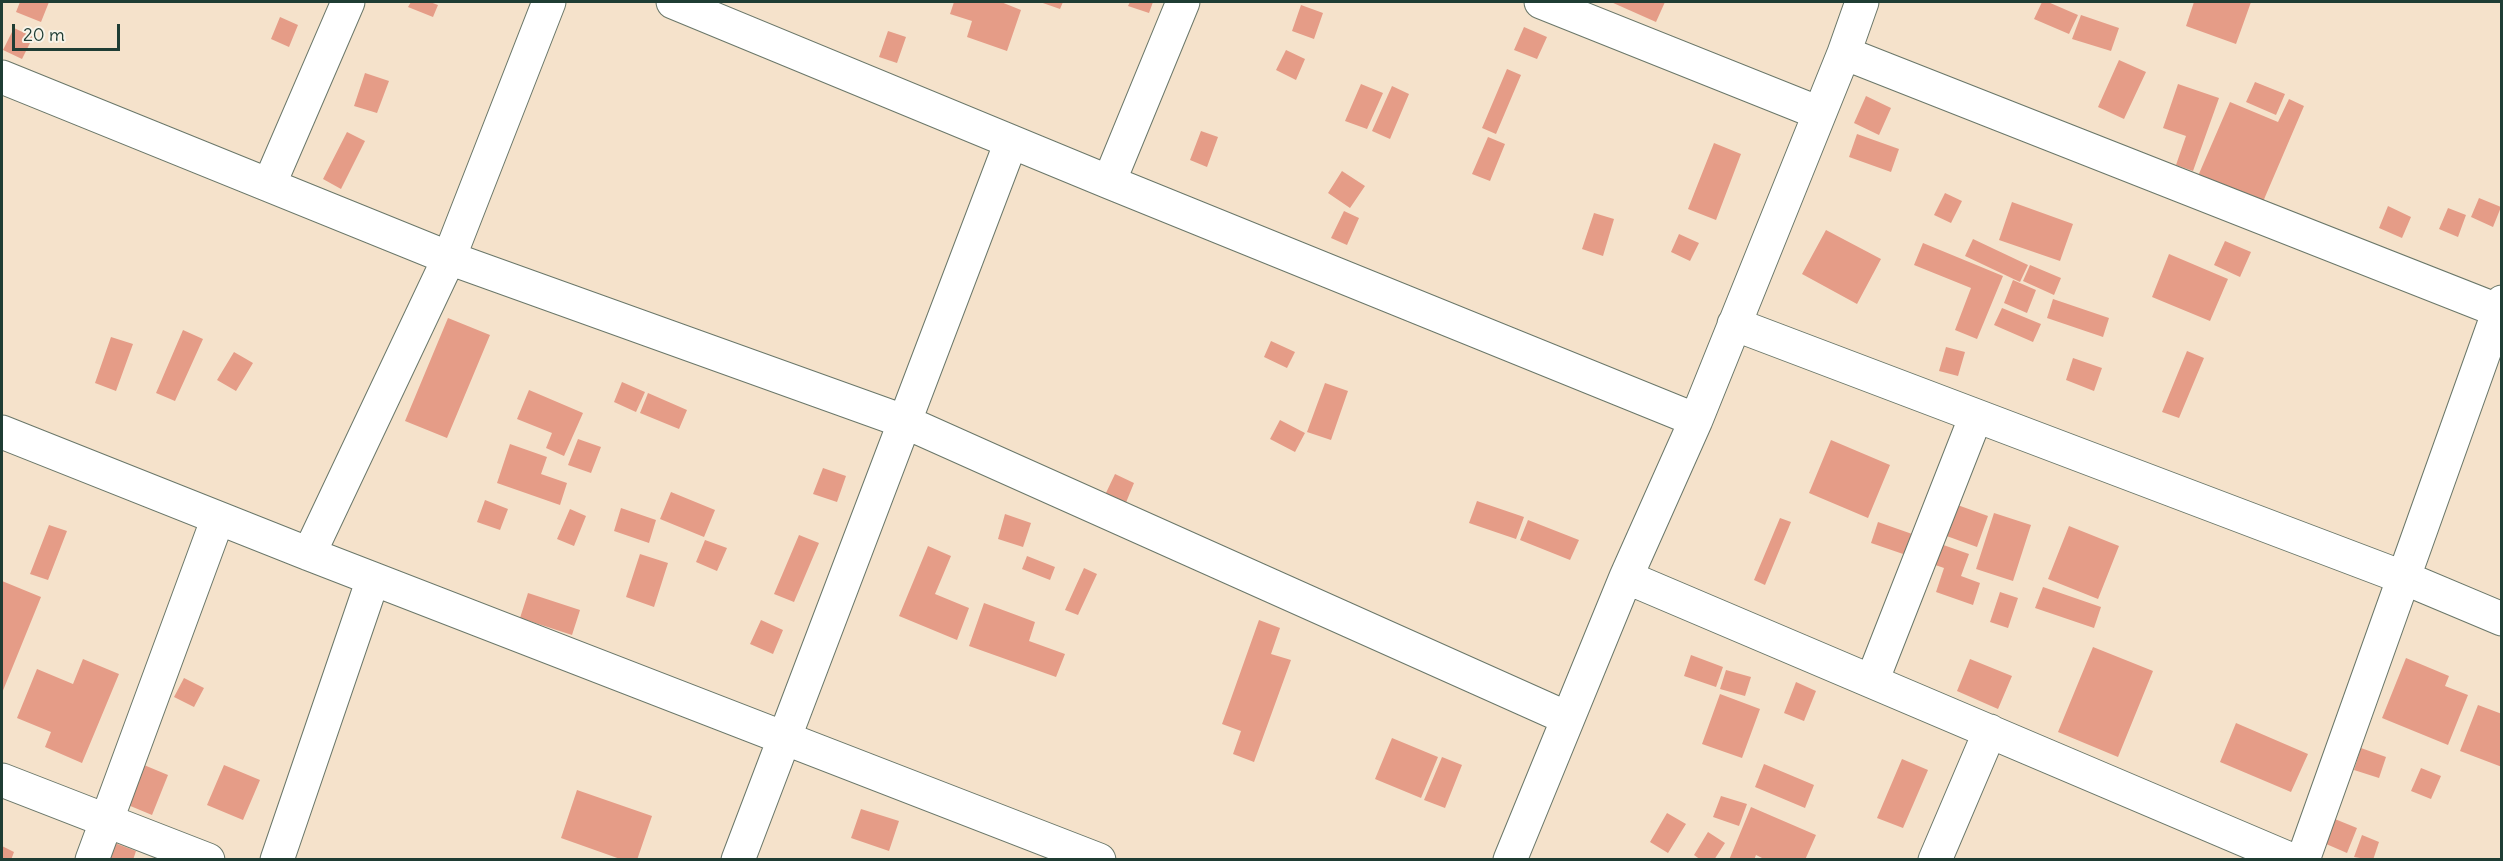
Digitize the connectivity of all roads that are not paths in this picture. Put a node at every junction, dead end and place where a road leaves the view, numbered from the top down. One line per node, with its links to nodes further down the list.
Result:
1 (348, 2): 12 (street)
2 (549, 2): 13 (street)
3 (673, 2): 10 (street)
4 (1183, 2): 11 (street)
5 (1541, 2): 9 (street)
6 (1862, 2): 7 (street)
7 (1844, 53): 9 (street); 14 (street)
8 (2, 77): 12 (street)
9 (1819, 114): 15 (street)
10 (1011, 142): 11 (street); 18 (street)
11 (1109, 182): 17 (street)
12 (269, 185): 13 (street)
13 (449, 258): 18 (street); 21 (street)
14 (2501, 309): 23 (street)
15 (1734, 324): 16 (street); 17 (street)
16 (1976, 416): 23 (street); 26 (street)
17 (1696, 420): 22 (street)
18 (903, 421): 27 (street); 29 (street)
19 (2, 432): 20 (street)
20 (218, 518): 21 (street); 31 (street)
21 (309, 554): 24 (street)
22 (1626, 577): 26 (street); 27 (street)
23 (2402, 578): 25 (street); 40 (street)
24 (373, 579): 29 (street); 34 (street)
25 (2502, 619)
26 (1872, 681): 28 (street)
27 (1567, 718): 37 (street)
28 (1990, 731): 38 (street); 39 (street)
29 (785, 738): 35 (street); 36 (street)
30 (2, 780): 31 (street)
31 (108, 822): 32 (street); 33 (street)
32 (92, 860)
33 (207, 860)
34 (277, 860)
35 (738, 860)
36 (1099, 860)
37 (1510, 860)
38 (1935, 860)
39 (2292, 860)
40 (2303, 860)

